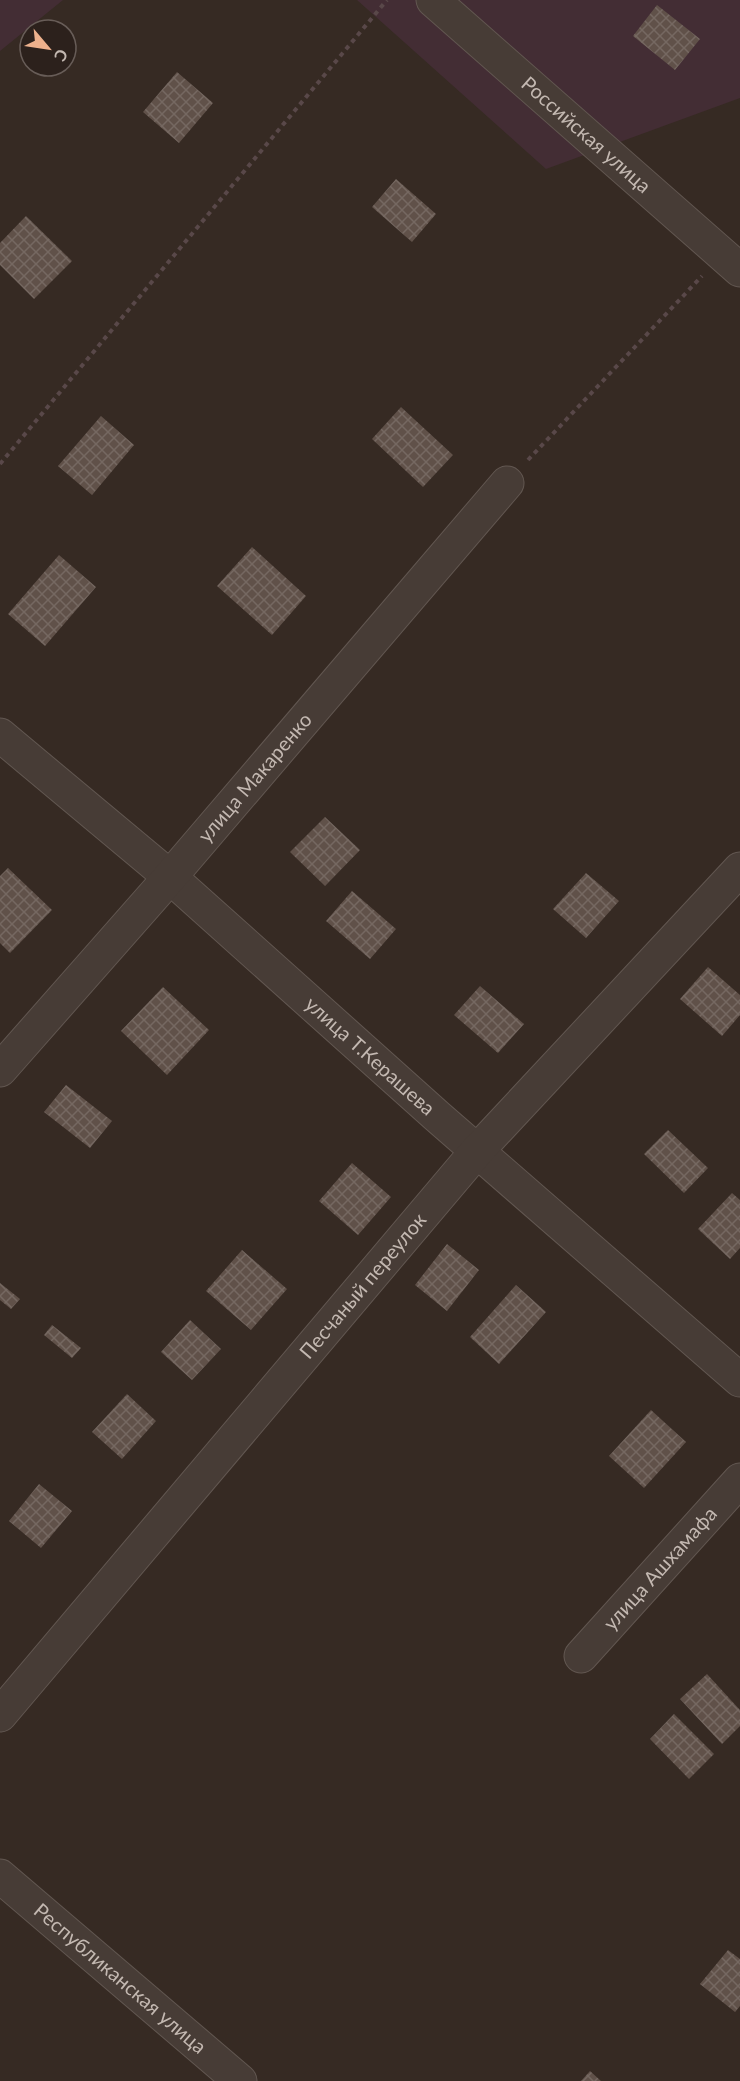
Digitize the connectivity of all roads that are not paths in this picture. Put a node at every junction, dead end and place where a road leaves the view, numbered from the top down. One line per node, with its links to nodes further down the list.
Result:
1 (433, 0): 2 (street, Российская улица)
2 (731, 262)
3 (507, 483): 6 (street, улица Макаренко)
4 (0, 735): 6 (street, улица Т.Керашева)
5 (740, 869): 8 (street, Песчаный переулок)
6 (170, 878): 7 (street, улица Макаренко); 8 (street, улица Т.Керашева)
7 (0, 1070)
8 (477, 1151): 9 (street, улица Т.Керашева); 12 (street, Песчаный переулок)
9 (740, 1380)
10 (740, 1480): 11 (street, улица Ашхамафа)
11 (581, 1656)
12 (0, 1715)
13 (0, 1876): 14 (street, Республиканская улица)
14 (240, 2081)

